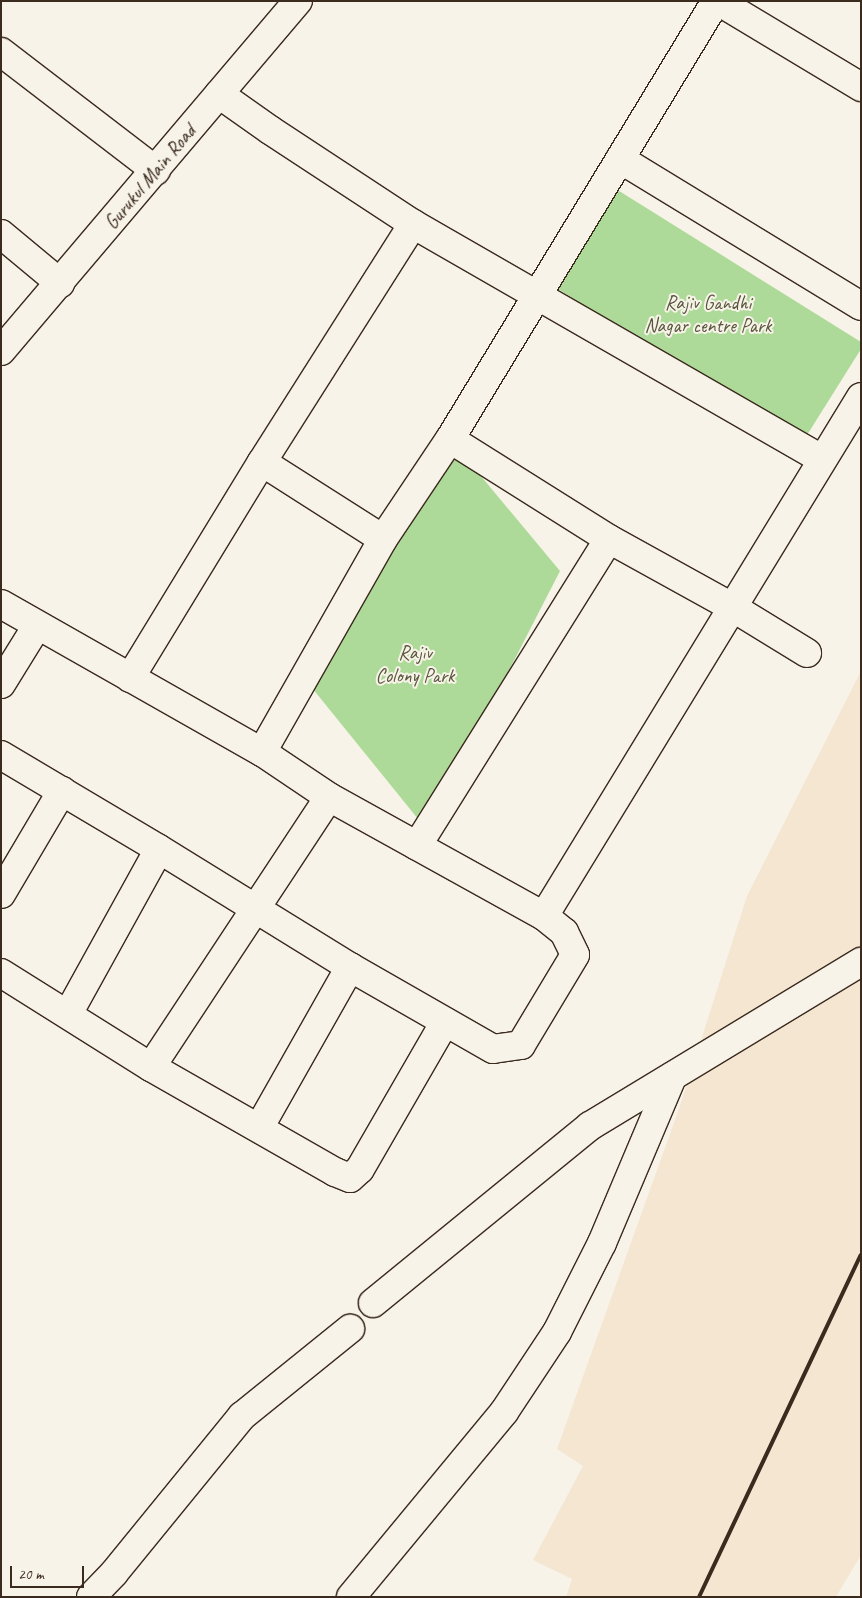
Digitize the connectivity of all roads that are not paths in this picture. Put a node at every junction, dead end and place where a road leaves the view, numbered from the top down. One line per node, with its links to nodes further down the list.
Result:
1 (298, 1): 5 (street, Gurukul Main Road)
2 (717, 1): 4 (street); 6 (street)
3 (1, 52): 7 (street)
4 (861, 87)
5 (219, 94): 7 (street, Gurukul Main Road); 8 (street)
6 (620, 159): 11 (street); 12 (street)
7 (156, 171): 10 (street, Gurukul Main Road)
8 (413, 224): 11 (street); 17 (street)
9 (1, 234): 10 (street)
10 (60, 283): 13 (street, Gurukul Main Road)
11 (536, 297): 15 (street); 16 (street)
12 (861, 306)
13 (1, 351)
14 (861, 397): 16 (street)
15 (450, 439): 18 (street); 19 (street)
16 (822, 460): 21 (street)
17 (262, 462): 18 (street); 24 (street)
18 (383, 539): 26 (street)
19 (609, 539): 21 (street); 30 (street)
20 (1, 604): 22 (street)
21 (732, 607): 23 (street); 34 (street)
22 (37, 626): 24 (street); 25 (street)
23 (807, 653)
24 (130, 678): 26 (street)
25 (1, 684)
26 (262, 752): 29 (street)
27 (1, 755): 28 (street)
28 (62, 791): 31 (street); 32 (street)
29 (329, 797): 30 (street); 33 (street)
30 (417, 846): 34 (street)
31 (159, 849): 33 (street); 38 (street)
32 (1, 894)
33 (254, 907): 36 (street); 40 (street)
34 (544, 916): 39 (street)
35 (861, 962): 41 (street)
36 (350, 967): 39 (street); 42 (street)
37 (1, 973): 38 (street)
38 (68, 1014): 40 (street)
39 (445, 1022): 42 (street)
40 (151, 1067): 42 (street)
41 (672, 1077): 43 (street); 46 (street)
42 (259, 1128)
43 (373, 1303)
44 (350, 1329): 45 (street)
45 (92, 1597)
46 (352, 1597)

